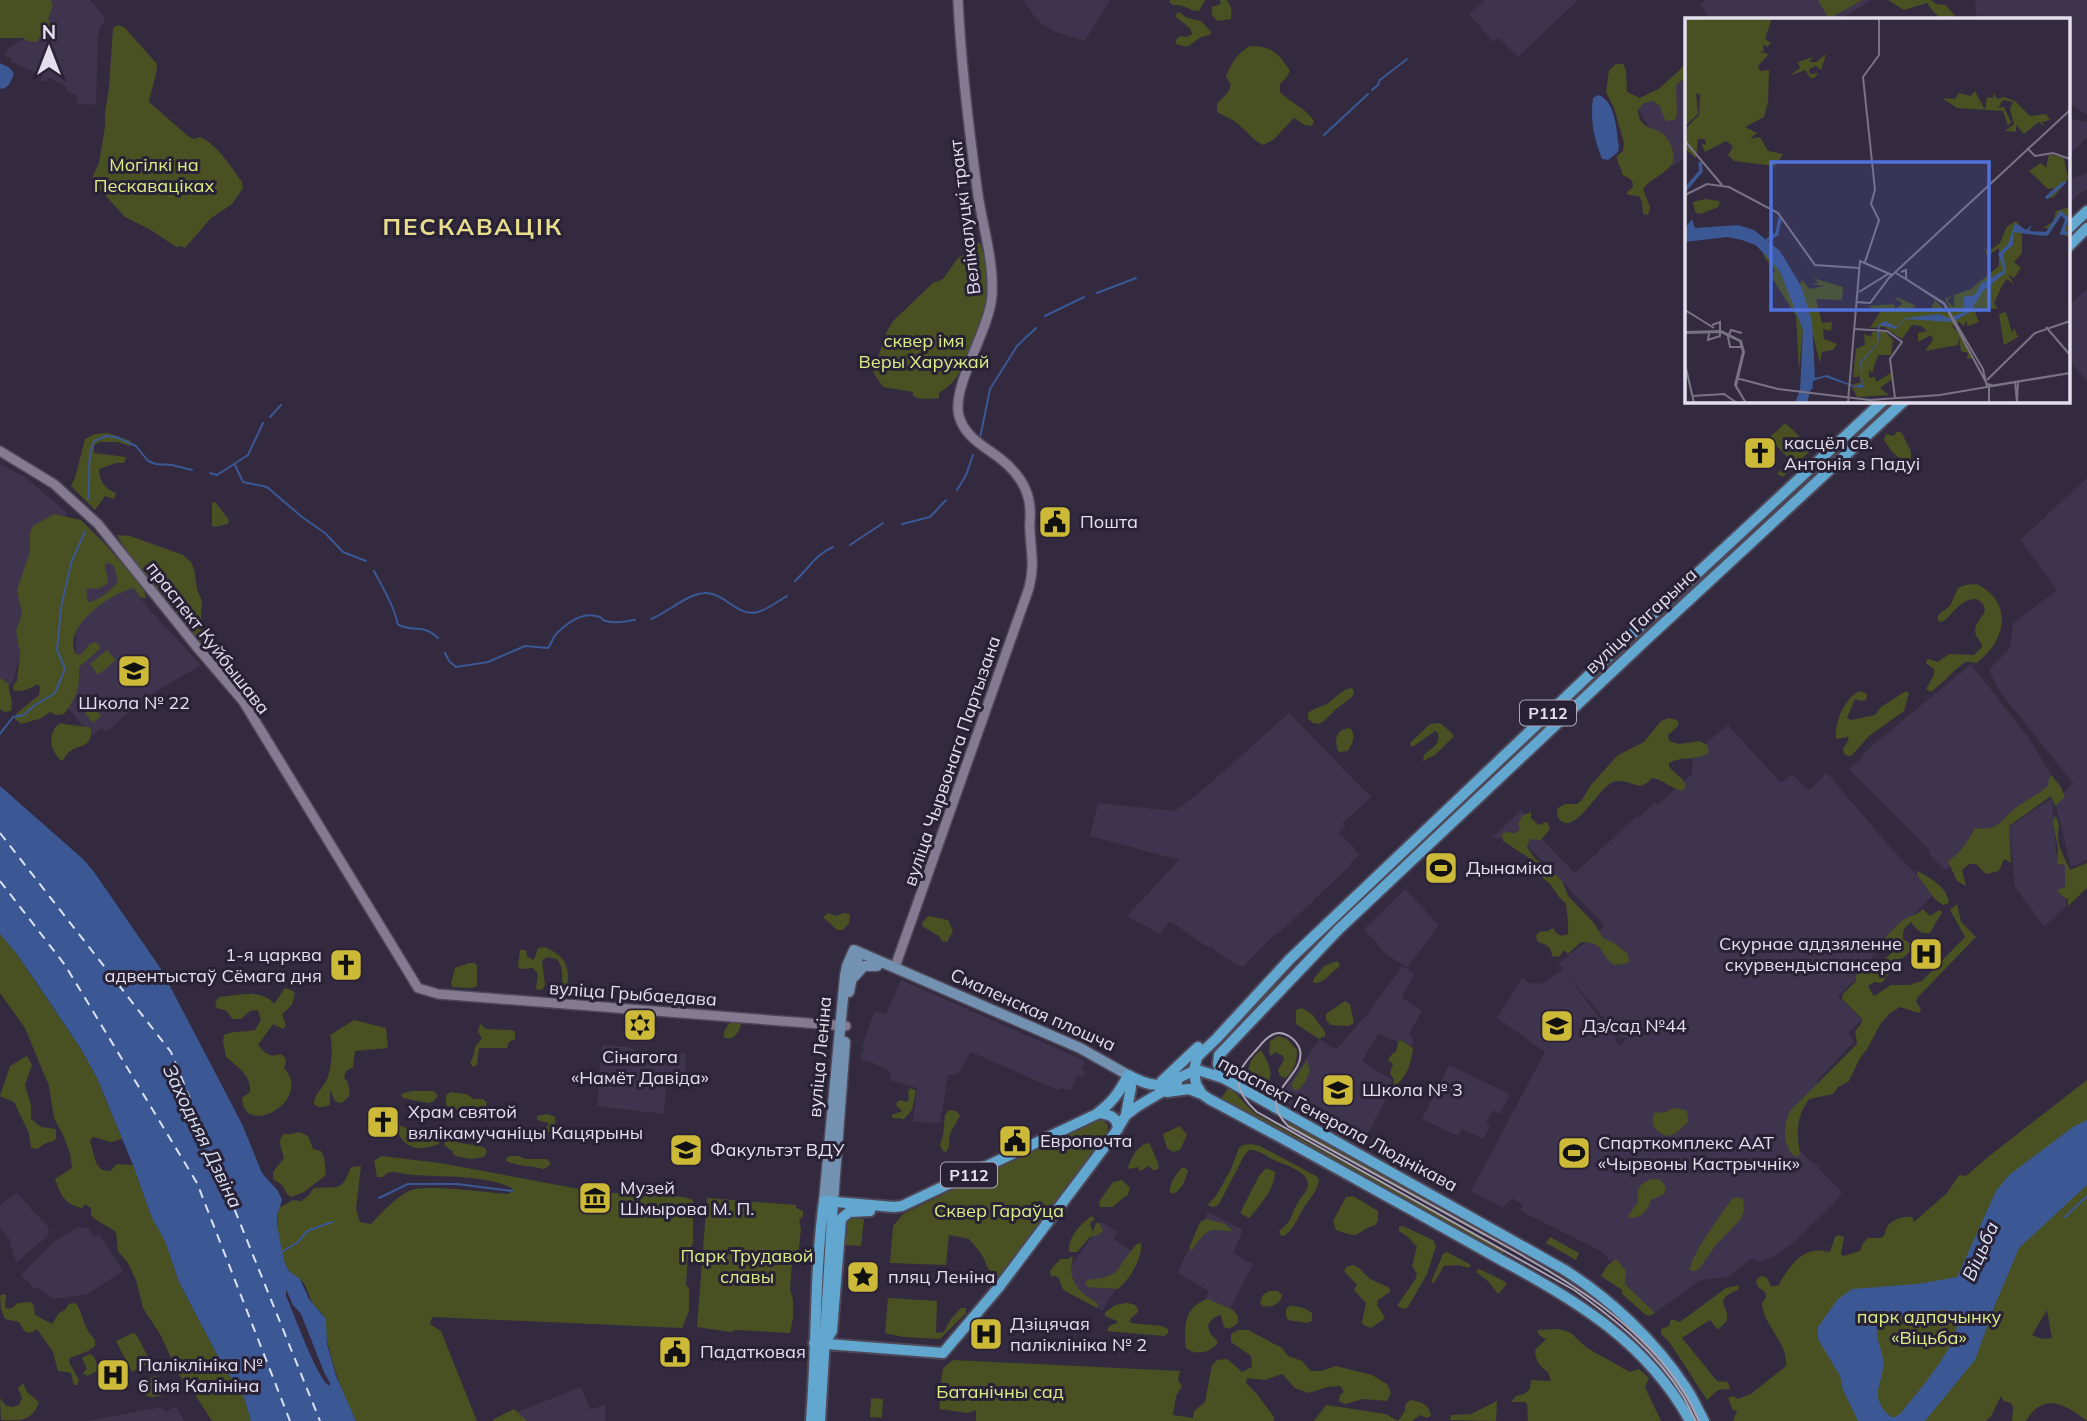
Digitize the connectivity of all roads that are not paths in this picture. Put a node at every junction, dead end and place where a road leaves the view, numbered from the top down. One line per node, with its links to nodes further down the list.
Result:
1 (958, 0): 9 (street, Велікалуцкі тракт)
2 (2087, 211): 3 (main road)
3 (2070, 227)
4 (2087, 228): 5 (main road)
5 (2070, 245)
6 (1882, 402): 10 (main road, вуліца Гагарына / Р112)
7 (1903, 402): 11 (main road, вуліца Гагарына / Р112)
8 (0, 451): 19 (street, праспект Куйбышава)
9 (1034, 564): 17 (street, вуліца Чырвонага Партызана)
10 (1705, 565): 11 (main road); 12 (main road, вуліца Гагарына / Р112)
11 (1715, 576): 13 (main road, вуліца Гагарына / Р112)
12 (1528, 733): 13 (main road); 15 (main road, вуліца Гагарына / Р112)
13 (1538, 743): 18 (main road, вуліца Гагарына / Р112)
14 (855, 954): 16 (main road); 17 (main road, Смаленская плошча); 20 (main road, вуліца Леніна); 22 (main road, вуліца Леніна)
15 (1290, 959): 18 (main road); 21 (main road, вуліца Гагарына / Р112)
16 (877, 966): 17 (main road); 20 (main road)
17 (895, 967): 25 (main road, Смаленская плошча)
18 (1300, 970): 23 (main road, вуліца Гагарына / Р112)
19 (418, 988): 22 (street, вуліца Грыбаедава)
20 (850, 988): 22 (main road, вуліца Леніна)
21 (1254, 999): 24 (main road, вуліца Гагарына); 27 (main road, вуліца Гагарына / Р112)
22 (843, 1026): 32 (main road, вуліца Леніна)
23 (1226, 1049): 24 (main road, вуліца Гагарына / Р112); 26 (main road)
24 (1194, 1071): 26 (main road, праспект Генерала Люднікава); 27 (main road, вуліца Гагарына / Р112); 28 (main road, праспект Генерала Люднікава)
25 (1128, 1074): 27 (main road, Смаленская плошча); 29 (main road, Р112); 30 (main road)
26 (1223, 1078): 33 (main road, праспект Генерала Люднікава)
27 (1158, 1090): 28 (main road); 30 (main road, Р112)
28 (1202, 1094): 34 (main road)
29 (1099, 1113): 31 (main road); 32 (main road, Р112); 35 (main road)
30 (1126, 1115): 31 (main road, Р112)
31 (1118, 1129): 35 (main road, Р112)
32 (829, 1202): 35 (main road, вуліца Леніна)
33 (1597, 1292): 34 (main road); 36 (main road, праспект Генерала Люднікава)
34 (1584, 1308): 39 (main road)
35 (819, 1344): 37 (main road, вуліца Леніна); 38 (main road, вуліца Леніна)
36 (1703, 1418)
37 (811, 1421)
38 (820, 1421)
39 (1689, 1421)

